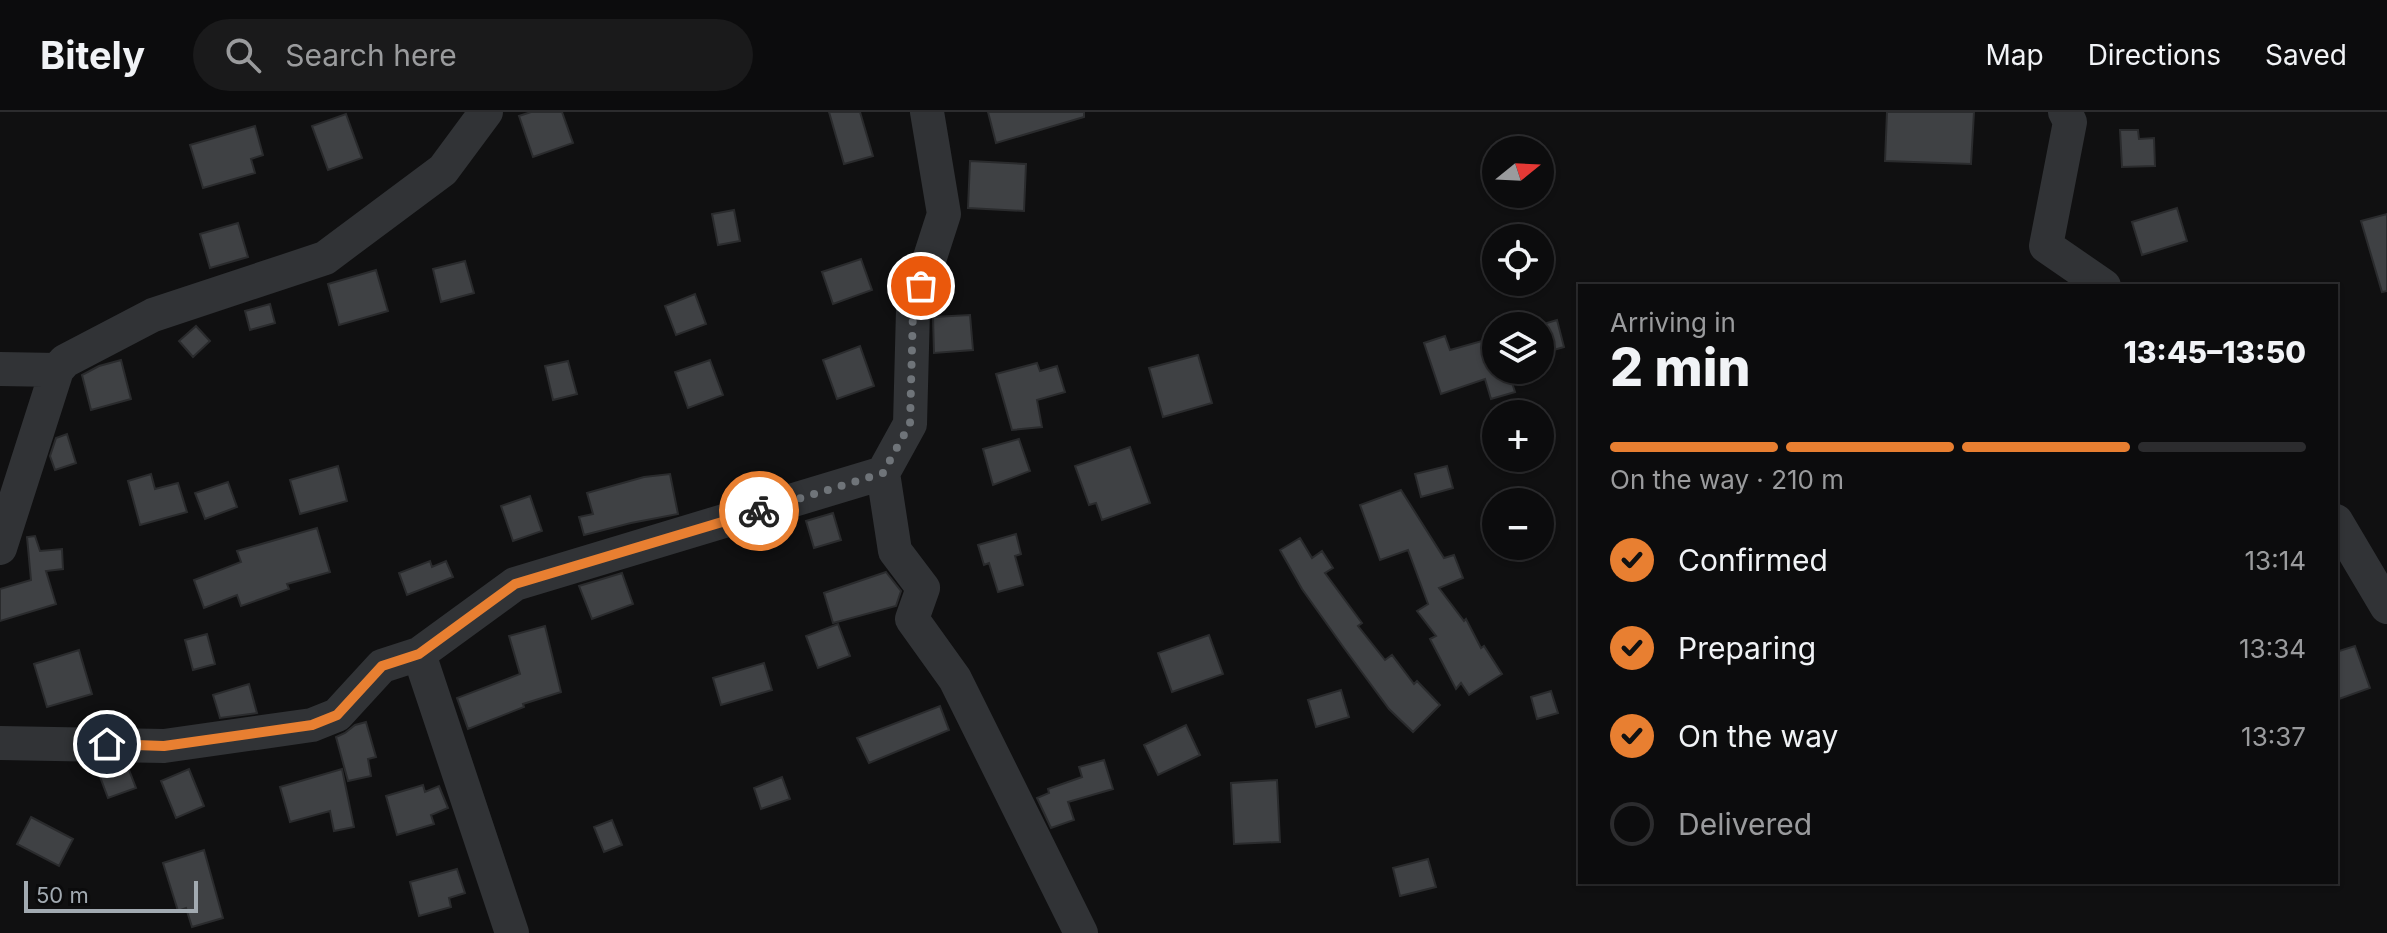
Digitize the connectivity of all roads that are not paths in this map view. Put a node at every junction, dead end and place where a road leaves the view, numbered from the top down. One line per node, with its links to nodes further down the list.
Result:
1 (486, 112): 6 (street)
2 (927, 112): 7 (street)
3 (2065, 112): 4 (street)
4 (2101, 284)
5 (0, 369): 6 (street)
6 (57, 370): 9 (street)
7 (883, 473): 11 (street); 14 (street)
8 (2338, 524): 10 (street)
9 (0, 548)
10 (2387, 607)
11 (419, 654): 12 (street); 13 (street)
12 (0, 743)
13 (512, 933)
14 (1081, 933)

